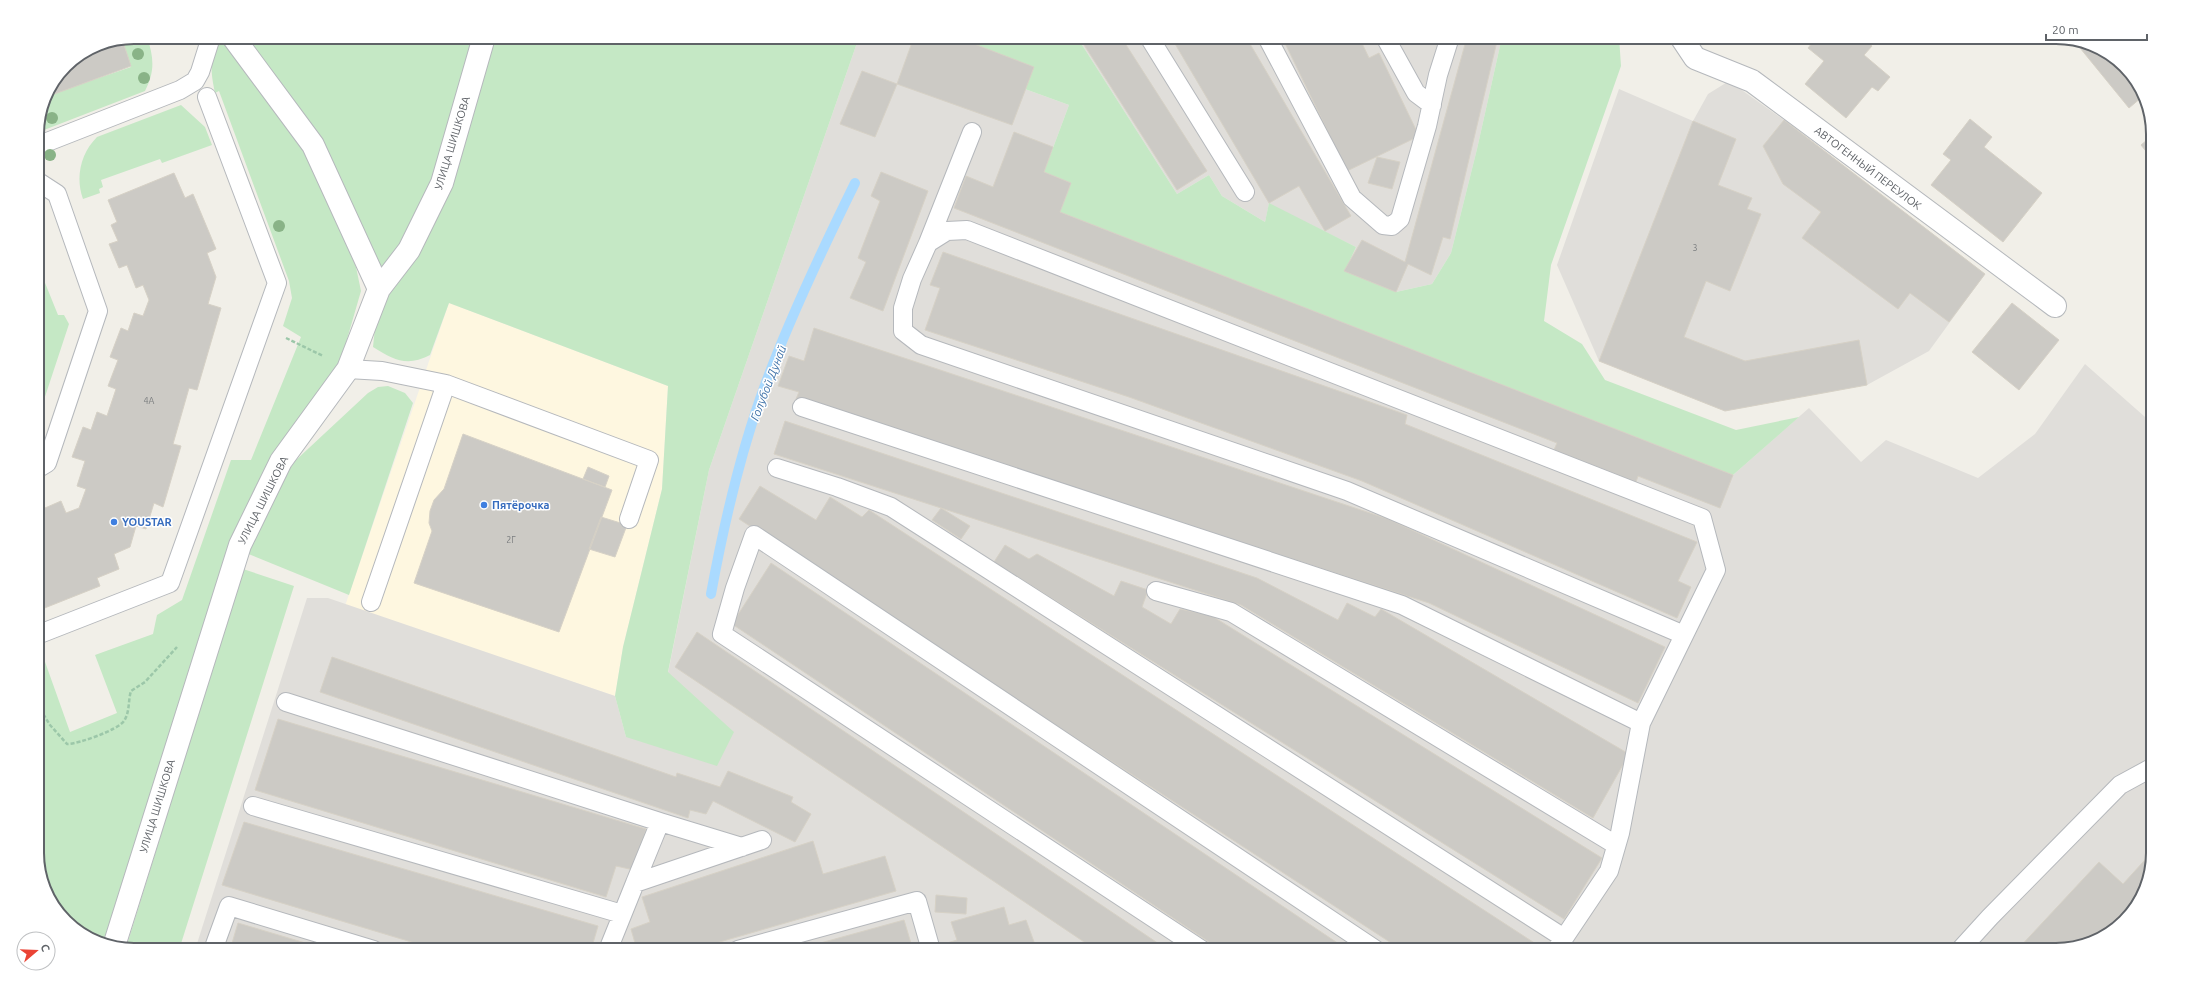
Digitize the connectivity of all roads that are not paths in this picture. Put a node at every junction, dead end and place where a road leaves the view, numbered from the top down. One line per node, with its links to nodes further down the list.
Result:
1 (209, 44): 12 (lane)
2 (237, 44): 16 (street)
3 (482, 44): 16 (street, УЛИЦА ШИШКОВА)
4 (1153, 44): 14 (lane)
5 (1270, 44): 10 (lane)
6 (1389, 44): 10 (lane)
7 (1448, 44): 10 (lane)
8 (1686, 44): 17 (street, АВТОГЕННЫЙ ПЕРЕУЛОК)
9 (207, 97): 26 (lane)
10 (1432, 105)
11 (972, 132): 15 (lane)
12 (44, 143)
13 (44, 186): 21 (lane)
14 (1245, 192)
15 (928, 243): 27 (lane); 27 (lane)
16 (379, 289): 18 (street, УЛИЦА ШИШКОВА)
17 (2055, 306)
18 (348, 369): 19 (lane); 38 (street, УЛИЦА ШИШКОВА)
19 (446, 384): 23 (lane); 25 (lane)
20 (802, 407): 29 (lane)
21 (44, 465)
22 (777, 468): 46 (lane)
23 (629, 519)
24 (1156, 591): 34 (lane)
25 (371, 602)
26 (44, 632)
27 (1684, 634): 29 (lane)
28 (286, 702): 32 (lane)
29 (1641, 723): 34 (lane)
30 (2146, 771): 48 (lane)
31 (253, 806): 37 (lane)
32 (660, 822): 35 (lane); 36 (lane)
33 (762, 840): 35 (lane)
34 (1616, 845): 47 (lane)
35 (742, 847): 36 (lane)
36 (635, 883): 37 (lane)
37 (622, 914): 41 (lane)
38 (116, 941)
39 (216, 943): 40 (lane)
40 (351, 943)
41 (611, 943)
42 (764, 943): 43 (lane)
43 (929, 943)
44 (1191, 943): 45 (lane)
45 (1366, 943)
46 (1558, 943)
47 (1561, 943)
48 (1966, 943)

